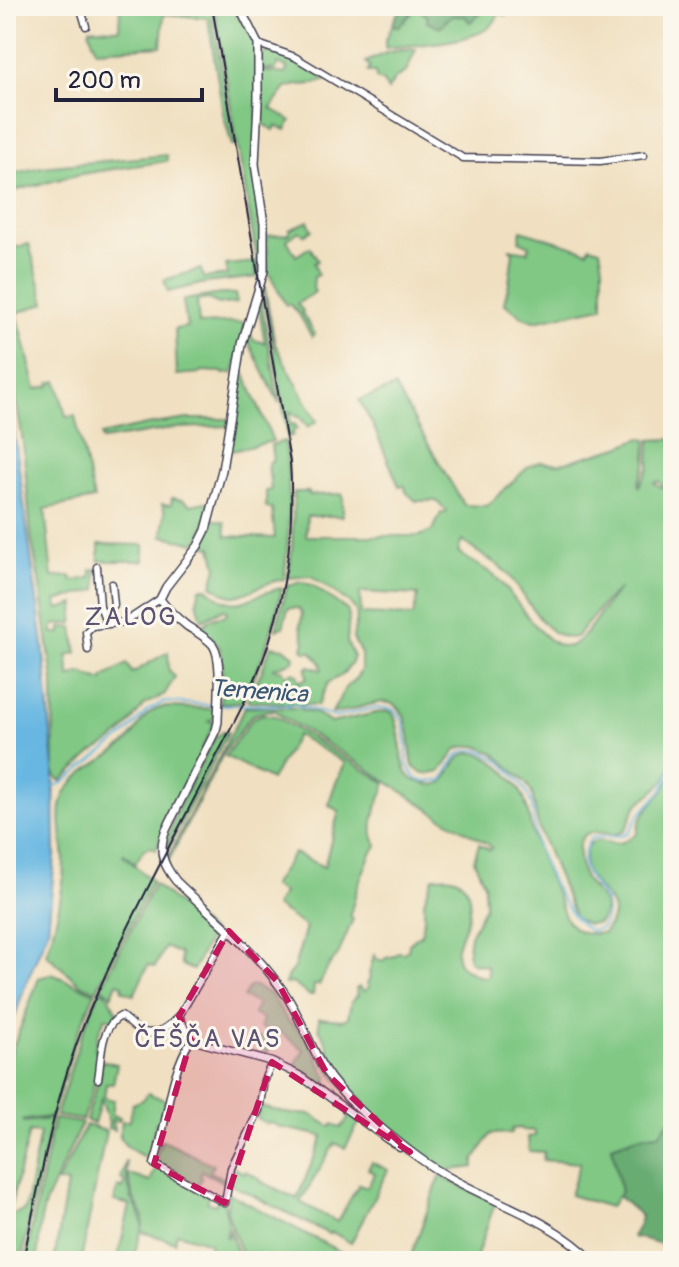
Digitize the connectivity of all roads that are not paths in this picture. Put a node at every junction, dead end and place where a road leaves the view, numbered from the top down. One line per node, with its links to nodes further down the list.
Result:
1 (80, 6): 3 (street)
2 (239, 6): 4 (street)
3 (86, 26)
4 (258, 44): 5 (street); 8 (street)
5 (644, 155)
6 (97, 567): 9 (street)
7 (112, 584): 9 (street)
8 (160, 599): 10 (street); 12 (street)
9 (105, 615): 10 (street)
10 (107, 624): 11 (street)
11 (88, 650)
12 (229, 931): 13 (street); 17 (street)
13 (179, 1016): 14 (street); 16 (street)
14 (191, 1040): 15 (street); 15 (street)
15 (272, 1062): 17 (street)
16 (98, 1079)
17 (410, 1152): 18 (street)
18 (593, 1261)

